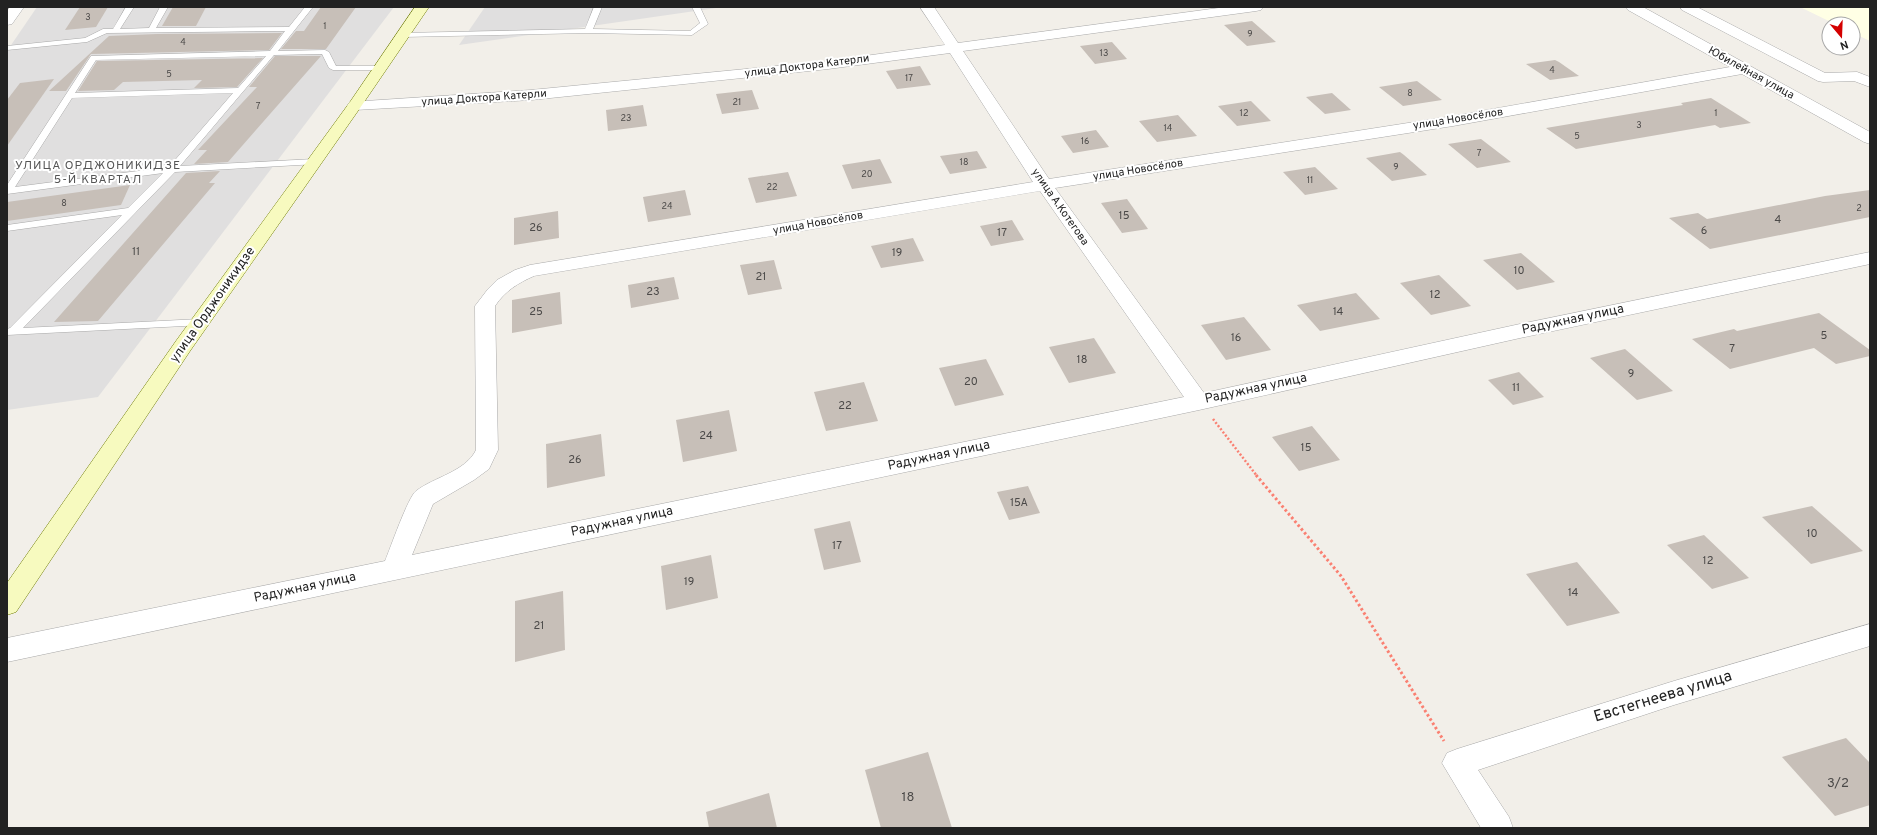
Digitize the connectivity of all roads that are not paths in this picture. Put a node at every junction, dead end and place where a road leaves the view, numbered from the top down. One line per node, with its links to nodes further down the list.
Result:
1 (17, 7): 12 (street)
2 (130, 7): 14 (lane)
3 (164, 7): 15 (lane)
4 (309, 7): 13 (lane)
5 (422, 7): 17 (main road, улица Орджоникидзе)
6 (598, 7): 16 (lane)
7 (696, 7): 16 (lane)
8 (927, 7): 19 (street, улица А.Котегова)
9 (1256, 7): 19 (street, улица Доктора Катерли)
10 (1633, 7): 22 (street, Юбилейная улица)
11 (1687, 7): 23 (street)
12 (7, 20)
13 (291, 29): 15 (lane); 20 (lane)
14 (115, 31): 15 (lane); 18 (lane)
15 (151, 31)
16 (588, 31): 17 (lane)
17 (402, 35): 21 (main road, улица Орджоникидзе)
18 (7, 48)
19 (953, 48): 26 (street, улица Доктора Катерли); 30 (street, улица А.Котегова)
20 (272, 53): 21 (lane); 24 (lane); 25 (lane)
21 (379, 68): 26 (main road, улица Орджоникидзе)
22 (1745, 69): 27 (street, Юбилейная улица); 30 (street, улица Новосёлов)
23 (1870, 83)
24 (240, 90): 25 (lane); 29 (lane)
25 (69, 96): 31 (lane)
26 (355, 105): 28 (main road, улица Орджоникидзе)
27 (1870, 138)
28 (314, 162): 29 (lane); 35 (main road, улица Орджоникидзе)
29 (172, 169): 31 (lane); 32 (lane)
30 (1044, 185): 37 (street, улица А.Котегова); 38 (street, улица Новосёлов)
31 (8, 191)
32 (130, 211): 33 (lane); 36 (lane)
33 (7, 228)
34 (1870, 258): 37 (street, Радужная улица)
35 (200, 323): 36 (lane); 39 (main road, улица Орджоникидзе)
36 (10, 332)
37 (1199, 402): 38 (street, Радужная улица)
38 (394, 570): 41 (street, Радужная улица)
39 (7, 604)
40 (1870, 635): 42 (street, Евстегнеева улица)
41 (7, 650)
42 (1498, 828)

